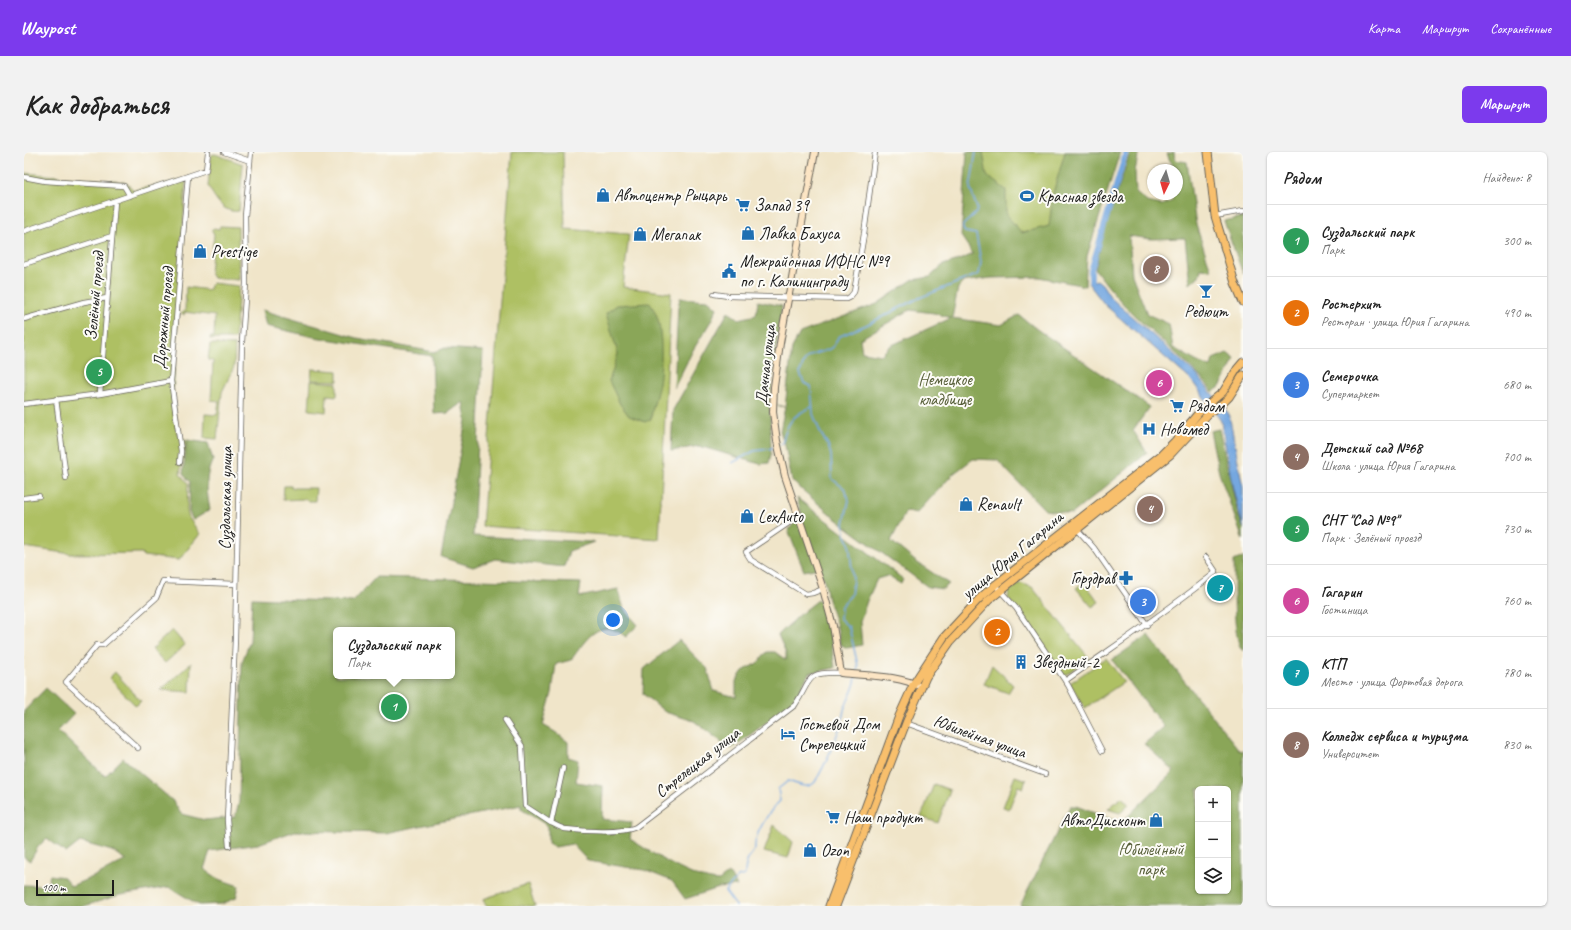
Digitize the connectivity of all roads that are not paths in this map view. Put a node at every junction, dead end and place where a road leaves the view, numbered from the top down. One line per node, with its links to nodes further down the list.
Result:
1 (208, 152): 8 (street)
2 (224, 152): 7 (street)
3 (251, 152): 7 (street, Суздальская улица)
4 (815, 152): 18 (street, Дачная улица)
5 (875, 152): 18 (street)
6 (1208, 152): 13 (main road)
7 (250, 161): 36 (street, Суздальская улица)
8 (188, 176): 10 (street); 24 (street, Дорожный проезд)
9 (24, 177): 10 (street)
10 (130, 196): 11 (street)
11 (115, 201): 14 (street); 15 (street, Зелёный проезд)
12 (1243, 211): 13 (street)
13 (1215, 216): 20 (main road)
14 (24, 231)
15 (112, 236): 16 (street); 19 (street, Зелёный проезд)
16 (24, 264)
17 (714, 294): 18 (street)
18 (789, 297): 33 (street, Дачная улица)
19 (108, 298): 21 (street); 25 (street, Зелёный проезд)
20 (1243, 302)
21 (24, 319)
22 (1243, 362): 28 (main road, улица Юрия Гагарина)
23 (1243, 375): 28 (main road, улица Юрия Гагарина)
24 (171, 381): 25 (street); 29 (street, Дорожный проезд)
25 (100, 394): 26 (street)
26 (56, 399): 27 (street); 30 (street)
27 (24, 404)
28 (1208, 409): 34 (main road, улица Юрия Гагарина); 37 (main road, улица Юрия Гагарина)
29 (180, 462)
30 (66, 478)
31 (39, 496): 32 (street)
32 (24, 498)
33 (799, 516): 38 (street, Дачная улица); 38 (street)
34 (1077, 529): 37 (main road, улица Юрия Гагарина); 39 (street)
35 (1206, 557): 39 (street)
36 (236, 584): 46 (street); 51 (street, Суздальская улица)
37 (997, 588): 41 (street); 42 (main road, улица Юрия Гагарина); 43 (main road, улица Юрия Гагарина)
38 (823, 590): 40 (street)
39 (1147, 625): 41 (street)
40 (841, 673): 42 (street, Стрелецкая улица); 50 (street, Стрелецкая улица)
41 (1065, 680): 47 (street)
42 (914, 683): 43 (street, Стрелецкая улица); 52 (main road, улица Юрия Гагарина)
43 (921, 687): 45 (main road, улица Юрия Гагарина)
44 (505, 720): 50 (street, Стрелецкая улица)
45 (906, 723): 49 (street, Юбилейная улица); 53 (main road, улица Юрия Гагарина)
46 (138, 748)
47 (1102, 751)
48 (563, 768): 50 (street)
49 (1045, 774)
50 (551, 823)
51 (229, 846)
52 (829, 906)
53 (836, 906)

